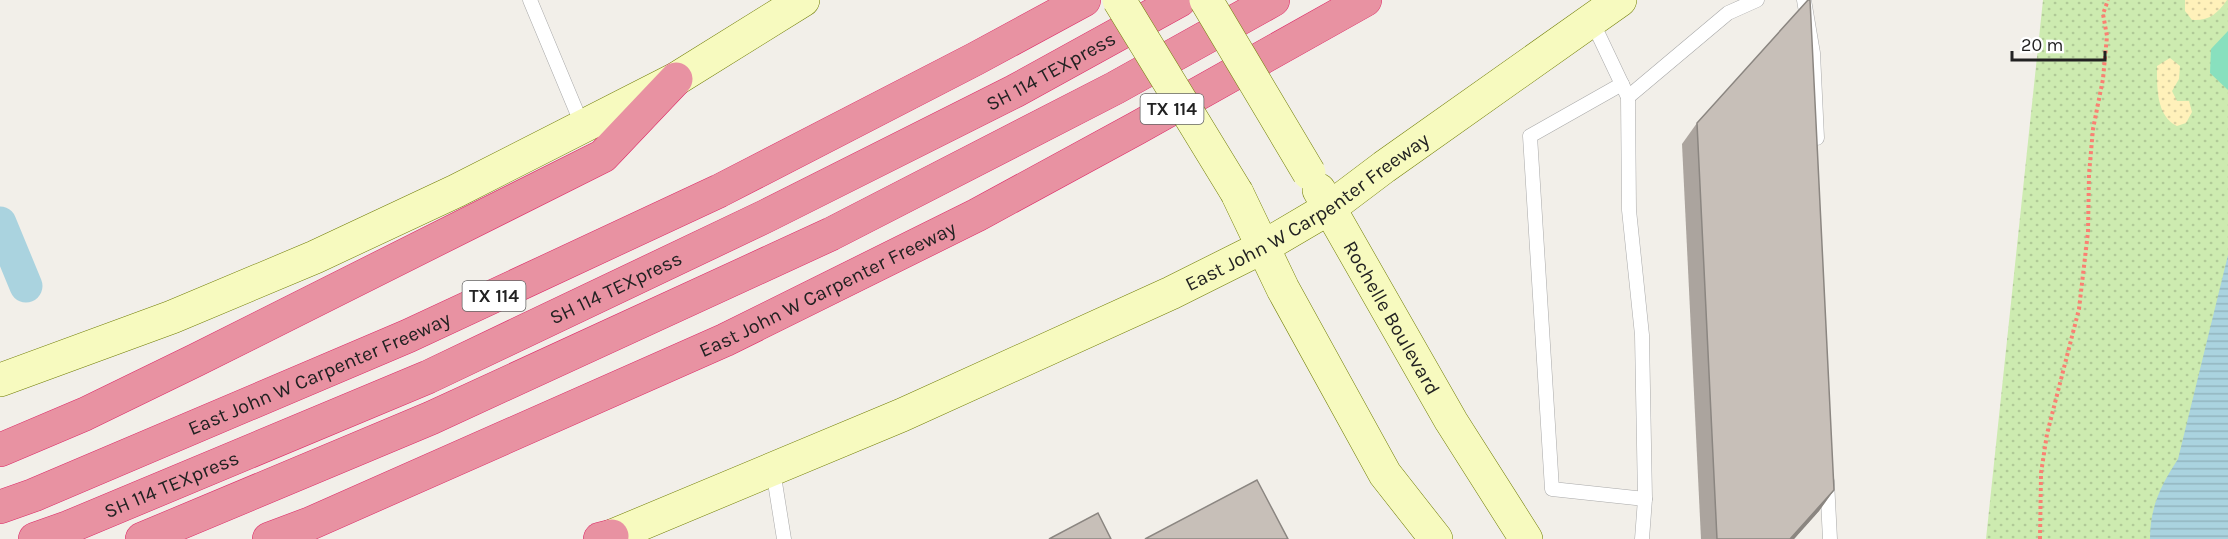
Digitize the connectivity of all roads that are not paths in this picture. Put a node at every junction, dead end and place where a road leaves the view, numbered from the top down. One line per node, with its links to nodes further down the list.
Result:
1 (530, 0): 15 (lane)
2 (803, 0): 13 (main road)
3 (1084, 0): 24 (highway, East John W Carpenter Freeway / TX 114)
4 (1119, 0): 18 (main road, bridge)
5 (1180, 0): 26 (highway, SH 114 TEXpress)
6 (1206, 0): 17 (main road, Rochelle Boulevard, bridge)
7 (1273, 0): 27 (highway, SH 114 TEXpress)
8 (1365, 0): 28 (highway, East John W Carpenter Freeway / TX 114)
9 (1620, 0): 12 (main road, East John W Carpenter Freeway)
10 (1757, 0): 14 (lane)
11 (1804, 0): 16 (lane)
12 (1591, 19): 14 (lane); 17 (main road, East John W Carpenter Freeway)
13 (676, 79): 15 (main road); 20 (highway)
14 (1625, 91): 23 (lane); 23 (lane)
15 (583, 127): 19 (main road)
16 (1817, 152)
17 (1331, 207): 18 (main road, East John W Carpenter Freeway); 31 (main road, Rochelle Boulevard)
18 (1263, 247): 21 (main road, East John W Carpenter Freeway); 30 (main road)
19 (0, 380)
20 (0, 450)
21 (773, 470): 25 (main road, East John W Carpenter Freeway); 29 (lane)
22 (1827, 473): 33 (lane)
23 (1645, 499): 32 (lane)
24 (0, 507)
25 (606, 538)
26 (35, 539)
27 (142, 539)
28 (269, 539)
29 (783, 539)
30 (1436, 539)
31 (1526, 539)
32 (1642, 539)
33 (1830, 539)

